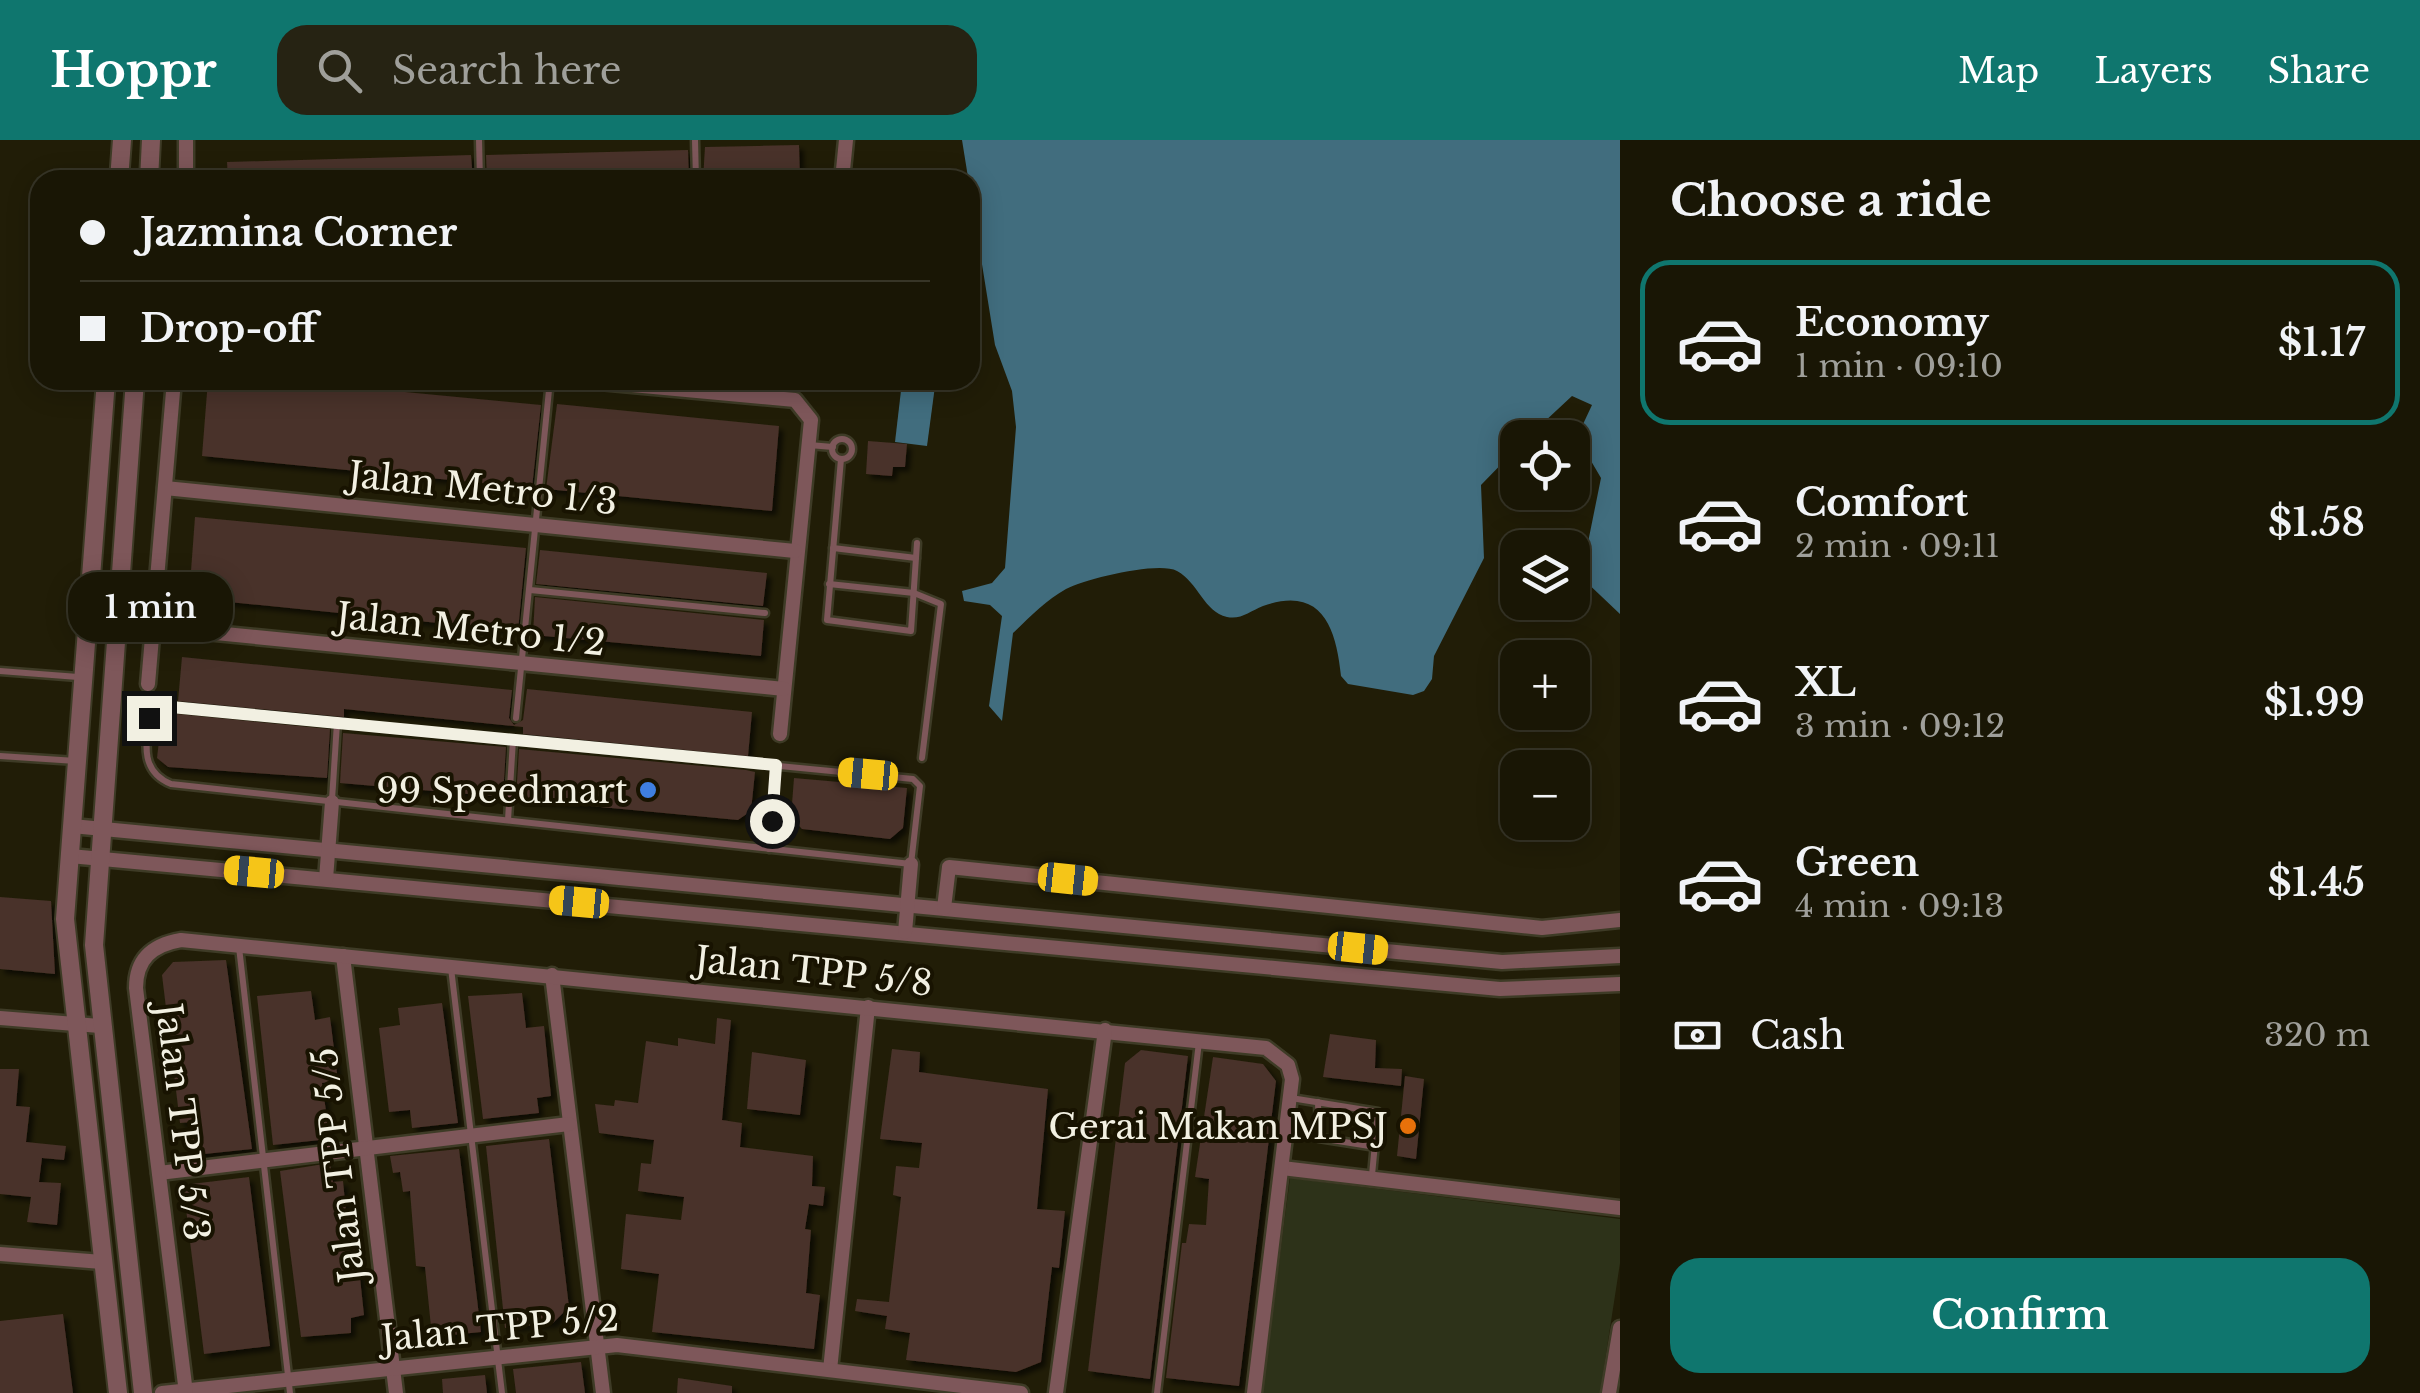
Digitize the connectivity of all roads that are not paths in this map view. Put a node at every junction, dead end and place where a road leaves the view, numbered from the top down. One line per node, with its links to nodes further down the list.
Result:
1 (122, 140): 7 (street)
2 (151, 140): 8 (street)
3 (186, 140): 9 (street)
4 (479, 140): 10 (lane)
5 (695, 140): 11 (lane)
6 (846, 140): 12 (street)
7 (120, 170)
8 (150, 170)
9 (186, 170)
10 (480, 170)
11 (696, 170)
12 (843, 170)
13 (105, 390): 34 (street)
14 (134, 390): 48 (street)
15 (173, 390): 21 (street)
16 (549, 390): 22 (lane)
17 (686, 390): 18 (street)
18 (808, 445): 19 (lane); 25 (street)
19 (832, 447): 20 (lane); 20 (lane)
20 (842, 459): 24 (lane)
21 (165, 488): 22 (street, Jalan Metro 1/3); 31 (street)
22 (536, 524): 25 (street, Jalan Metro 1/3); 28 (lane)
23 (918, 543): 26 (lane)
24 (833, 548): 26 (lane); 27 (lane)
25 (795, 550): 36 (street)
26 (916, 558): 29 (lane)
27 (828, 584): 29 (lane); 29 (lane)
28 (530, 590): 30 (lane); 32 (lane)
29 (914, 592): 42 (lane)
30 (765, 613)
31 (154, 626): 32 (street, Jalan Metro 1/2); 35 (street)
32 (522, 665): 36 (street, Jalan Metro 1/2); 37 (lane)
33 (0, 671): 34 (lane)
34 (84, 678): 43 (street)
35 (148, 684)
36 (784, 689): 39 (street)
37 (516, 718)
38 (337, 723): 40 (lane); 45 (lane); 45 (lane)
39 (780, 734)
40 (513, 740): 44 (lane); 46 (lane)
41 (0, 756): 43 (lane)
42 (922, 758)
43 (78, 761): 47 (street)
44 (776, 765): 49 (lane); 53 (lane)
45 (332, 802): 46 (lane); 50 (street)
46 (508, 820): 49 (lane)
47 (72, 826): 48 (street); 51 (street)
48 (101, 828): 50 (street); 52 (street)
49 (769, 849): 53 (lane)
50 (328, 851): 54 (street); 55 (street)
51 (70, 856): 52 (street); 68 (street)
52 (104, 859): 54 (street); 69 (street)
53 (911, 864): 55 (street)
54 (326, 879): 58 (street)
55 (907, 904): 56 (street); 58 (street)
56 (944, 908): 57 (street); 62 (street)
57 (1620, 920)
58 (904, 932): 65 (street)
59 (238, 946): 60 (street, Jalan TPP 5/3); 78 (lane); 80 (street, Jalan TPP 5/3)
60 (295, 952): 61 (street, Jalan TPP 5/8)
61 (343, 956): 63 (street, Jalan TPP 5/8); 76 (street, Jalan TPP 5/5)
62 (1620, 956)
63 (450, 966): 64 (street, Jalan TPP 5/8); 75 (lane)
64 (552, 975): 66 (street, Jalan TPP 5/8); 74 (street)
65 (1620, 984)
66 (868, 1007): 70 (street, Jalan TPP 5/8); 89 (street)
67 (0, 1018): 68 (street)
68 (74, 1024): 69 (street); 84 (street)
69 (100, 1026): 93 (street)
70 (1105, 1030): 71 (street, Jalan TPP 5/8); 99 (street)
71 (1200, 1039): 72 (street, Jalan TPP 5/8); 100 (lane)
72 (1290, 1098): 73 (lane); 79 (street)
73 (1318, 1102): 77 (lane); 77 (lane)
74 (569, 1124): 75 (street); 86 (street)
75 (470, 1135): 76 (street); 87 (lane)
76 (366, 1146): 78 (street); 88 (street, Jalan TPP 5/5)
77 (1376, 1147): 81 (lane)
78 (263, 1159): 80 (street); 90 (lane)
79 (1282, 1168): 81 (street); 101 (street)
80 (159, 1173): 91 (street, Jalan TPP 5/3)
81 (1371, 1179): 82 (street)
82 (1620, 1208)
83 (0, 1254): 84 (street)
84 (102, 1262): 92 (street)
85 (1620, 1328): 102 (street)
86 (598, 1346): 87 (street, Jalan TPP 5/2); 89 (street, Jalan TPP 5/2); 97 (street)
87 (497, 1355): 88 (street, Jalan TPP 5/2); 96 (lane)
88 (393, 1368): 90 (street, Jalan TPP 5/2); 95 (street, Jalan TPP 5/5)
89 (830, 1370): 98 (street, Jalan TPP 5/2)
90 (289, 1386): 91 (street, Jalan TPP 5/2)
91 (186, 1392): 94 (street, Jalan TPP 5/2)
92 (118, 1393)
93 (143, 1393)
94 (162, 1393)
95 (396, 1393)
96 (502, 1393)
97 (603, 1393)
98 (1021, 1393)
99 (1056, 1393)
100 (1157, 1393)
101 (1254, 1393)
102 (1610, 1393)

